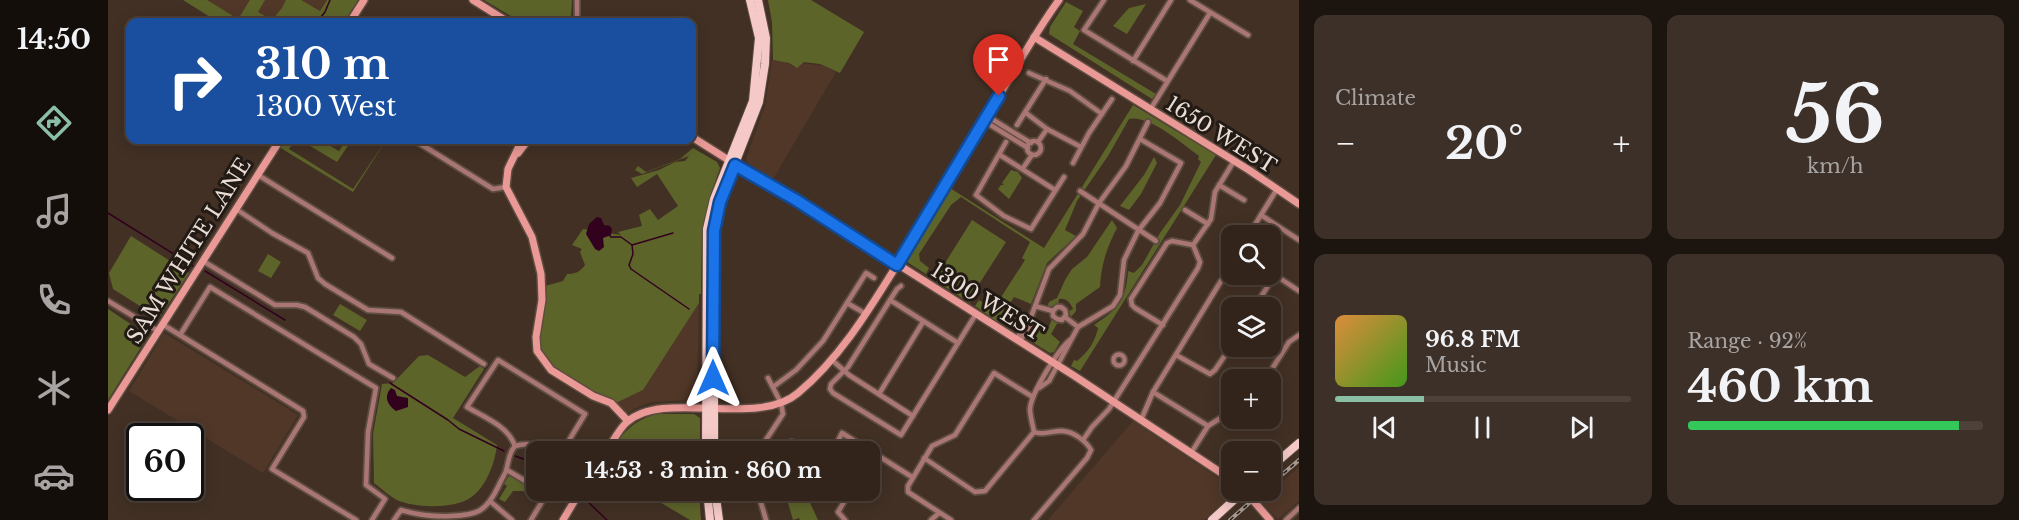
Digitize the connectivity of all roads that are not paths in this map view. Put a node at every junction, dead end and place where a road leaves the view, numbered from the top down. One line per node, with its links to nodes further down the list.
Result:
1 (364, 0): 11 (street)
2 (473, 0): 12 (street)
3 (577, 0): 13 (street)
4 (750, 0): 42 (main road)
5 (758, 0): 42 (main road)
6 (1104, 0): 16 (street)
7 (1170, 0): 16 (street)
8 (1190, 0): 10 (street)
9 (1054, 2): 15 (street)
10 (1210, 13): 14 (street); 19 (street)
11 (353, 18)
12 (502, 18)
13 (578, 18)
14 (1248, 35)
15 (1034, 38): 21 (street, 1650 WEST); 24 (street)
16 (1133, 60): 19 (street)
17 (1029, 73): 18 (street)
18 (1046, 79): 22 (street); 23 (street)
19 (1167, 81): 21 (street)
20 (1112, 99): 23 (street)
21 (1149, 110): 41 (street, 1650 WEST)
22 (1026, 113): 26 (street); 27 (street)
23 (1102, 114): 37 (street)
24 (986, 119): 36 (street); 66 (street)
25 (1148, 122): 28 (street)
26 (1017, 125)
27 (1047, 129): 31 (street); 37 (street)
28 (1140, 139): 53 (street); 60 (street)
29 (696, 140): 42 (street, 1300 WEST)
30 (1006, 142): 39 (street)
31 (1038, 142): 36 (street); 38 (street)
32 (277, 144): 45 (street, SAM WHITE LANE)
33 (420, 144): 48 (street)
34 (520, 144): 40 (street)
35 (525, 144): 40 (street)
36 (1029, 145): 38 (street)
37 (1081, 147): 43 (street)
38 (1032, 154): 44 (street)
39 (1000, 155): 44 (street); 50 (street)
40 (513, 159): 48 (street)
41 (1234, 161): 47 (street); 49 (street, 1650 WEST)
42 (733, 163): 66 (street, 1300 WEST); 105 (main road)
43 (1073, 163)
44 (1023, 168): 50 (street)
45 (258, 175): 55 (street, SAM WHITE LANE); 64 (street)
46 (1064, 177): 50 (street)
47 (1219, 185): 52 (street); 58 (street)
48 (506, 187): 110 (street)
49 (1277, 189): 54 (street, 1650 WEST); 57 (street)
50 (1055, 190)
51 (1080, 191): 53 (street)
52 (1244, 200)
53 (1098, 204): 60 (street); 75 (street)
54 (1299, 204)
55 (236, 209): 65 (street, SAM WHITE LANE); 92 (street)
56 (1185, 210): 58 (street)
57 (1261, 215): 59 (street); 61 (street)
58 (1208, 224): 63 (street)
59 (1255, 225)
60 (1138, 231): 62 (street); 82 (street)
61 (1299, 240)
62 (1156, 242)
63 (1193, 245): 81 (street); 81 (street)
64 (392, 258)
65 (202, 261): 83 (street, SAM WHITE LANE); 97 (street)
66 (897, 265): 77 (street); 78 (street, 1300 WEST)
67 (874, 279): 74 (street)
68 (1221, 281): 88 (street)
69 (901, 286): 72 (street)
70 (1299, 291): 71 (street)
71 (1261, 297)
72 (890, 300): 80 (street); 96 (street)
73 (108, 301): 83 (street)
74 (847, 303): 77 (street); 99 (street)
75 (1035, 306): 76 (street); 86 (street)
76 (1053, 311): 79 (street); 79 (street)
77 (866, 314): 90 (street)
78 (976, 314): 86 (street, 1300 WEST); 87 (street)
79 (1065, 317): 82 (street)
80 (923, 322): 87 (street); 101 (street)
81 (1163, 326): 94 (street)
82 (1078, 327): 93 (street)
83 (160, 328): 85 (street); 106 (street, SAM WHITE LANE)
84 (1299, 334): 95 (street)
85 (180, 335): 144 (street); 145 (street)
86 (1019, 342): 93 (street, 1300 WEST)
87 (958, 343): 107 (street)
88 (1176, 355): 89 (street); 100 (street)
89 (1223, 357)
90 (832, 360): 96 (street); 104 (street)
91 (1124, 363): 94 (street)
92 (484, 364)
93 (1055, 364): 102 (street); 103 (street, 1300 WEST)
94 (1133, 369): 103 (street)
95 (1272, 369)
96 (844, 371): 101 (street); 107 (street)
97 (393, 378)
98 (768, 378): 99 (street)
99 (773, 387): 104 (street)
100 (1153, 392): 109 (street); 111 (street)
101 (879, 394): 107 (street)
102 (1033, 397): 112 (street); 126 (street)
103 (1114, 402): 109 (street, 1300 WEST); 113 (street)
104 (781, 403): 105 (street); 118 (street)
105 (709, 409): 110 (street); 116 (main road); 117 (main road)
106 (108, 410)
107 (913, 416)
108 (1221, 418): 111 (street)
109 (1141, 420): 124 (street, 1300 WEST)
110 (628, 421): 115 (street)
111 (1208, 426): 124 (street)
112 (1034, 432): 113 (street); 126 (street)
113 (1083, 440): 156 (street)
114 (569, 441): 123 (street)
115 (614, 441)
116 (707, 441)
117 (713, 441)
118 (766, 441)
119 (838, 441): 120 (street)
120 (854, 441)
121 (526, 443): 123 (street)
122 (1299, 443): 127 (main road)
123 (516, 446): 128 (street)
124 (1191, 453): 129 (street, 1300 WEST)
125 (880, 457): 130 (street)
126 (924, 458): 130 (street)
127 (1281, 459)
128 (507, 470): 131 (street); 140 (street)
129 (1221, 473)
130 (912, 477): 142 (street)
131 (526, 481)
132 (541, 501): 148 (street)
133 (574, 501): 149 (street)
134 (708, 501): 150 (main road)
135 (716, 501): 151 (main road)
136 (760, 501): 152 (street)
137 (844, 501): 153 (street)
138 (1233, 501): 157 (main road)
139 (1253, 501): 158 (street)
140 (491, 502): 143 (street); 147 (street)
141 (1299, 508): 159 (street)
142 (939, 513): 154 (street); 155 (street)
143 (467, 518): 146 (street)
144 (356, 520)
145 (372, 520)
146 (394, 520)
147 (512, 520)
148 (531, 520)
149 (563, 520)
150 (710, 520)
151 (719, 520)
152 (766, 520)
153 (845, 520)
154 (931, 520)
155 (951, 520)
156 (1034, 520)
157 (1212, 520)
158 (1270, 520)
159 (1286, 520)

